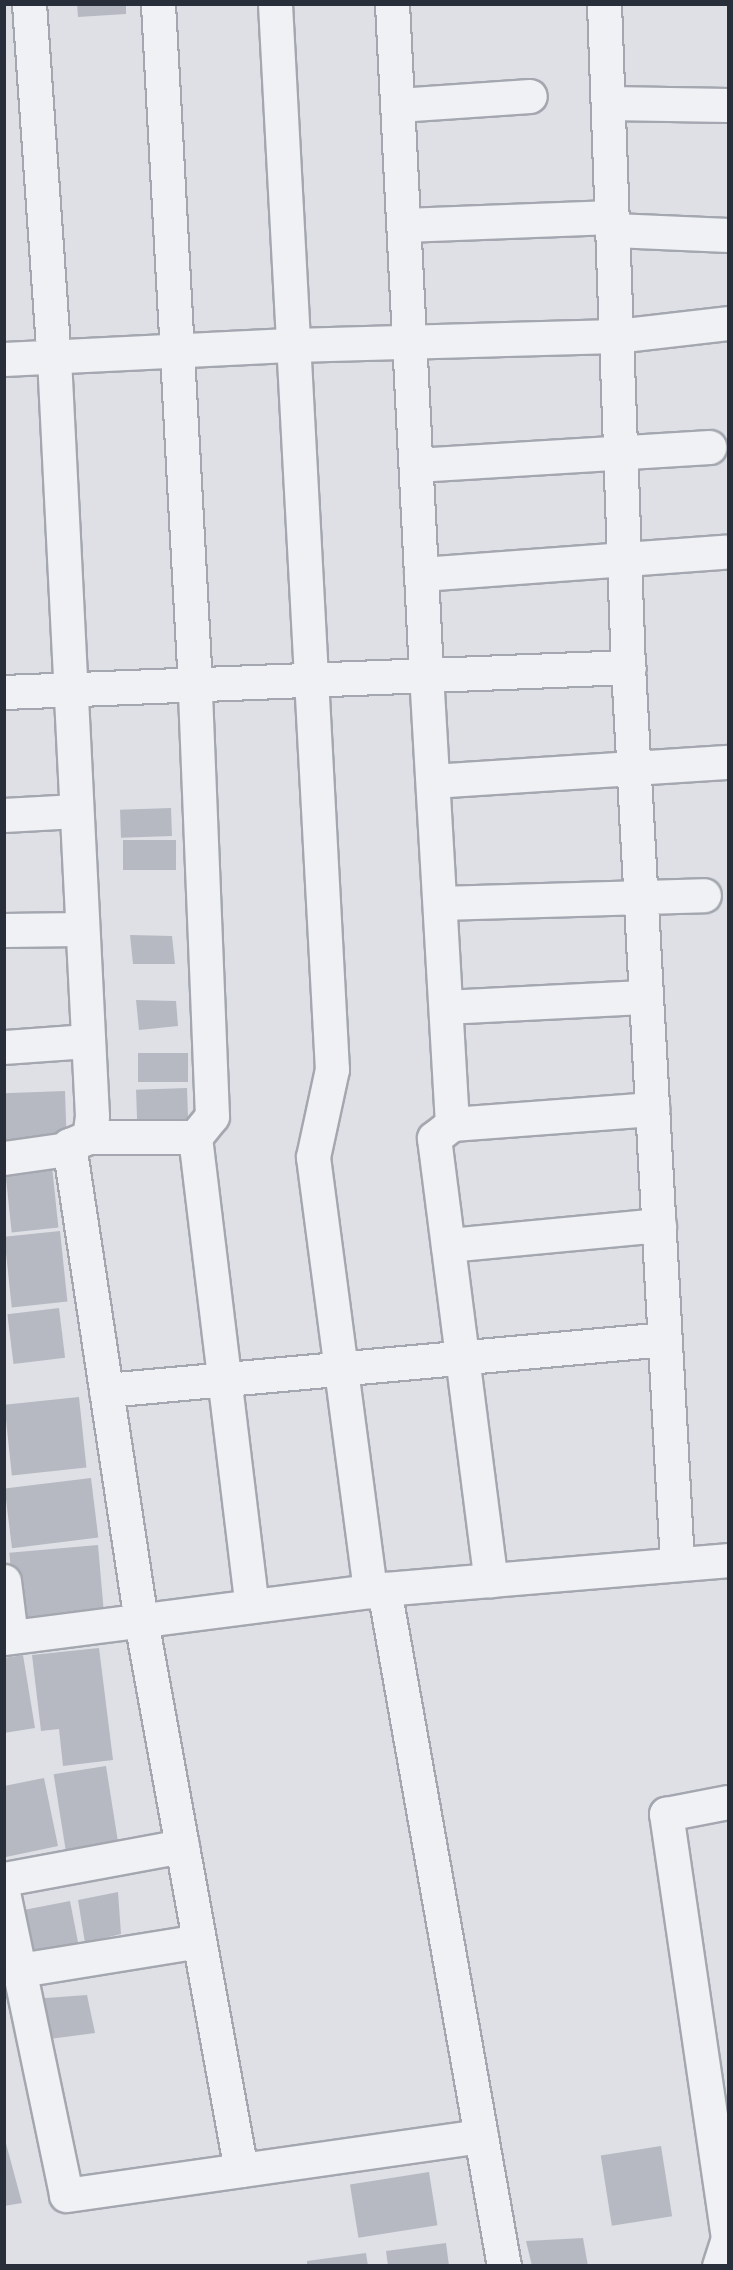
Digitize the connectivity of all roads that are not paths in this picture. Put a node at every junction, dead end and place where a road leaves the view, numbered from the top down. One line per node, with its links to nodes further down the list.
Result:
1 (29, 4): 18 (street)
2 (158, 4): 17 (street)
3 (275, 4): 16 (street)
4 (392, 4): 8 (street)
5 (604, 4): 7 (street)
6 (530, 96): 8 (street)
7 (609, 104): 9 (street); 10 (street)
8 (399, 105): 11 (street)
9 (729, 105)
10 (613, 224): 11 (street); 12 (street); 14 (street)
11 (404, 225): 15 (street)
12 (729, 235)
13 (729, 323): 14 (street)
14 (616, 336): 15 (street); 21 (street)
15 (409, 344): 16 (street); 22 (street)
16 (294, 345): 17 (street); 28 (street)
17 (175, 353): 18 (street); 29 (street)
18 (54, 358): 19 (street); 30 (street)
19 (4, 359)
20 (709, 447): 21 (street)
21 (621, 451): 22 (street); 24 (street)
22 (416, 465): 25 (street)
23 (724, 552): 24 (street)
24 (625, 560): 25 (street); 26 (street)
25 (422, 574): 27 (street)
26 (628, 667): 27 (street); 33 (street)
27 (426, 674): 28 (street); 34 (street)
28 (311, 681): 29 (street); 55 (street)
29 (195, 684): 30 (street); 48 (street)
30 (69, 690): 31 (street); 35 (street)
31 (4, 692)
32 (729, 762): 33 (street)
33 (634, 768): 34 (street); 37 (street)
34 (433, 781): 39 (street)
35 (76, 811): 36 (street); 40 (street)
36 (4, 815)
37 (640, 895): 38 (street); 39 (street); 42 (street)
38 (704, 895)
39 (440, 903): 43 (street)
40 (81, 929): 41 (street); 44 (street)
41 (4, 930)
42 (646, 998): 43 (street); 46 (street)
43 (446, 1007): 47 (street)
44 (88, 1041): 45 (street); 49 (street)
45 (4, 1047)
46 (652, 1109): 47 (street); 51 (street)
47 (452, 1124): 52 (street)
48 (195, 1137): 49 (street); 56 (street)
49 (79, 1141): 50 (street); 57 (street)
50 (4, 1158)
51 (659, 1225): 52 (street); 53 (street)
52 (448, 1245): 54 (street)
53 (665, 1339): 54 (street); 59 (street)
54 (463, 1359): 55 (street); 60 (street)
55 (341, 1370): 56 (street); 62 (street)
56 (222, 1381): 57 (street); 63 (street)
57 (106, 1390): 64 (street)
58 (729, 1560): 59 (street)
59 (677, 1564): 60 (street)
60 (491, 1580): 62 (street)
61 (4, 1581): 65 (street)
62 (377, 1590): 63 (street); 73 (street)
63 (252, 1606): 64 (street)
64 (141, 1621): 65 (street); 67 (street)
65 (8, 1637)
66 (729, 1802): 72 (street)
67 (182, 1846): 68 (street); 70 (street)
68 (4, 1879)
69 (4, 1897): 71 (street)
70 (199, 1941): 71 (street); 74 (street)
71 (20, 1970): 74 (street)
72 (716, 2068): 75 (street)
73 (481, 2136): 74 (street); 76 (street)
74 (241, 2170)
75 (728, 2238): 77 (street)
76 (504, 2265)
77 (719, 2265)

